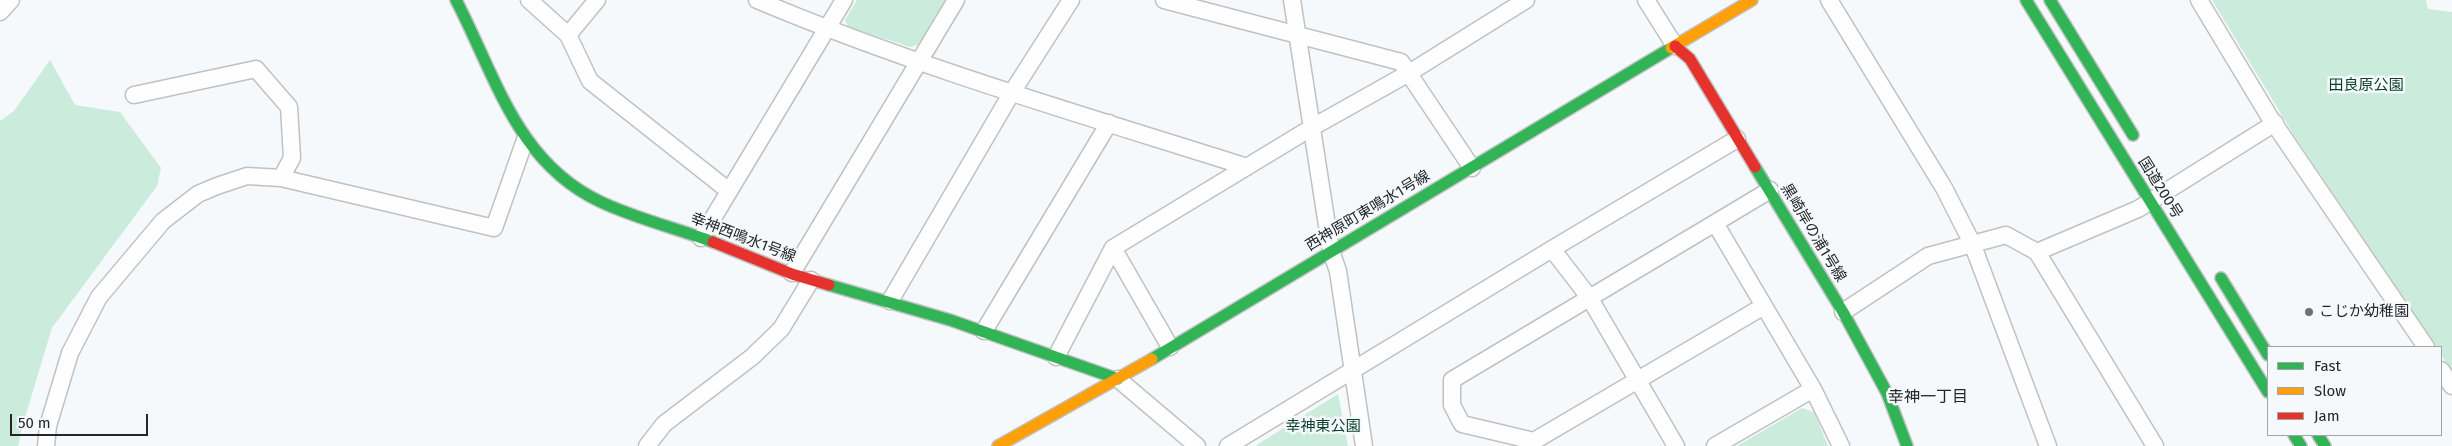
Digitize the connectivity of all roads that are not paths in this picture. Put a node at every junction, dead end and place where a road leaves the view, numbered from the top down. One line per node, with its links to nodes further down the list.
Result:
1 (11, 0): 18 (street)
2 (456, 0): 31 (main road, 幸神西鳴水1号線)
3 (529, 0): 20 (street)
4 (597, 0): 20 (street)
5 (757, 0): 19 (street)
6 (844, 0): 19 (street)
7 (956, 0): 23 (street)
8 (1071, 0): 26 (street)
9 (1164, 0): 21 (street)
10 (1292, 0): 21 (street)
11 (1526, 0): 24 (street)
12 (1646, 0): 22 (street)
13 (1752, 0): 22 (main road, 西神原町東鳴水1号線)
14 (1829, 0): 41 (street)
15 (2026, 0): 38 (main road, 国道200号)
16 (2050, 0): 32 (main road, 国道200号)
17 (2199, 0): 28 (street)
18 (0, 12)
19 (827, 29): 23 (street); 37 (street)
20 (568, 35): 37 (street)
21 (1297, 35): 24 (street); 29 (street)
22 (1675, 46): 30 (main road, 黒崎岸の浦1号線); 34 (main road, 西神原町東鳴水1号線)
23 (918, 61): 26 (street); 47 (street)
24 (1409, 73): 29 (street); 34 (street)
25 (134, 94): 35 (street)
26 (1011, 94): 27 (street); 50 (street)
27 (1109, 123): 33 (street); 53 (street)
28 (2275, 123): 38 (street); 55 (street)
29 (1311, 128): 33 (street); 44 (street)
30 (1737, 139): 36 (main road, 黒崎岸の浦1号線); 43 (street)
31 (525, 140): 35 (street); 40 (main road, 幸神西鳴水1号線)
32 (2137, 142)
33 (1247, 167): 42 (street)
34 (1472, 168): 44 (main road, 西神原町東鳴水1号線)
35 (281, 178): 66 (street)
36 (1770, 190): 39 (street); 52 (main road, 黒崎岸の浦1号線)
37 (729, 191): 40 (street)
38 (2151, 202): 45 (street); 64 (main road, 国道200号)
39 (1715, 223): 49 (street); 51 (street)
40 (701, 238): 47 (main road, 幸神西鳴水1号線)
41 (1972, 242): 45 (street); 52 (street); 76 (street)
42 (1113, 248): 54 (street); 57 (street)
43 (1552, 248): 49 (street); 58 (street)
44 (1331, 251): 54 (main road, 西神原町東鳴水1号線); 58 (street)
45 (2037, 252): 77 (street)
46 (2213, 266): 56 (main road)
47 (792, 274): 48 (main road, 幸神西鳴水1号線)
48 (811, 280): 50 (main road, 幸神西鳴水1号線); 67 (street)
49 (1589, 297): 61 (street); 65 (street)
50 (890, 301): 53 (main road, 幸神西鳴水1号線)
51 (1764, 306): 61 (street); 63 (street)
52 (1843, 312): 75 (main road, 黒崎岸の浦1号線)
53 (984, 331): 57 (main road, 幸神西鳴水1号線)
54 (1170, 346): 60 (main road, 西神原町東鳴水1号線)
55 (2425, 346)
56 (2267, 353)
57 (1056, 357): 60 (main road, 幸神西鳴水1号線)
58 (1354, 369): 70 (street); 71 (street)
59 (2442, 371): 62 (street)
60 (1118, 379): 68 (main road, 西神原町東鳴水1号線); 69 (street)
61 (1638, 382): 65 (street); 72 (street)
62 (2452, 386)
63 (1813, 389): 73 (street); 74 (street)
64 (2267, 390)
65 (1539, 443)
66 (46, 446)
67 (647, 446)
68 (998, 446)
69 (1197, 446)
70 (1228, 446)
71 (1364, 446)
72 (1676, 446)
73 (1714, 446)
74 (1841, 446)
75 (1907, 446)
76 (2048, 446)
77 (2156, 446)

